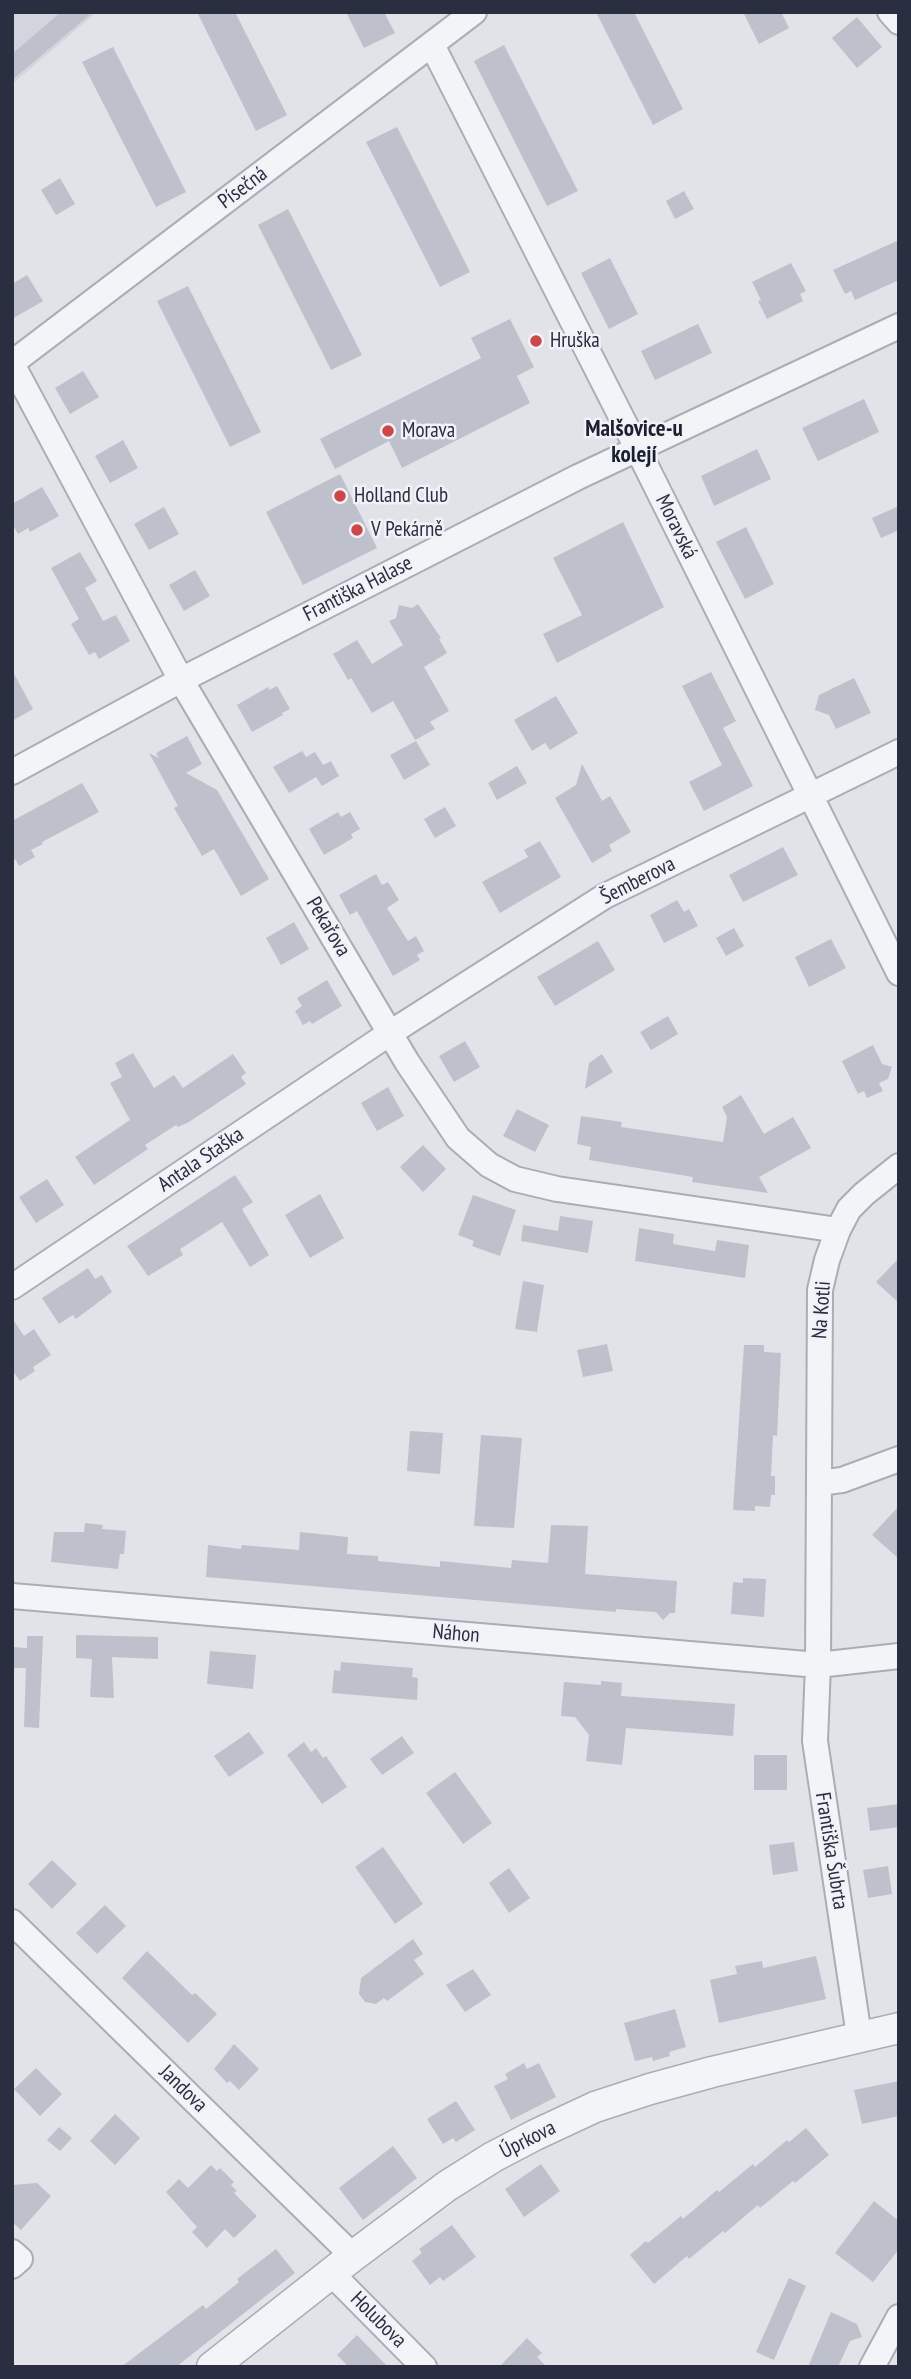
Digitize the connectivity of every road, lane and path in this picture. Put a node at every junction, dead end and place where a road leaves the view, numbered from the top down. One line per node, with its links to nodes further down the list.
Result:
1 (474, 12): 4 (street, Písečná)
2 (890, 12): 3 (street)
3 (899, 22)
4 (432, 45): 6 (street, Písečná); 7 (street, Moravská)
5 (899, 326): 7 (street, Františka Halase)
6 (12, 364): 8 (street, Pekařova)
7 (637, 448): 8 (street, Františka Halase); 11 (street, Moravská)
8 (181, 680): 10 (street, Františka Halase); 13 (street, Pekařova)
9 (899, 752): 11 (street, Šemberova)
10 (12, 772)
11 (810, 795): 12 (street, Moravská); 13 (street, Šemberova)
12 (899, 973)
13 (390, 1034): 15 (street, Pekařova); 16 (street, Antala Staška)
14 (899, 1166): 15 (street, Na Kotli)
15 (838, 1230): 18 (street, Na Kotli)
16 (12, 1287)
17 (899, 1459): 18 (street)
18 (819, 1483): 21 (street, Na Kotli)
19 (12, 1596): 21 (street, Náhon)
20 (899, 1656): 21 (street, Náhon)
21 (818, 1665): 24 (street, Františka Šubrta)
22 (12, 1922): 26 (street, Jandova)
23 (899, 2028): 24 (street, Úprkova)
24 (859, 2036): 26 (street, Úprkova)
25 (12, 2252): 27 (street)
26 (342, 2264): 29 (street, Úprkova); 30 (street, Holubova)
27 (12, 2266)
28 (899, 2317): 31 (street)
29 (212, 2367)
30 (424, 2367)
31 (872, 2367)

